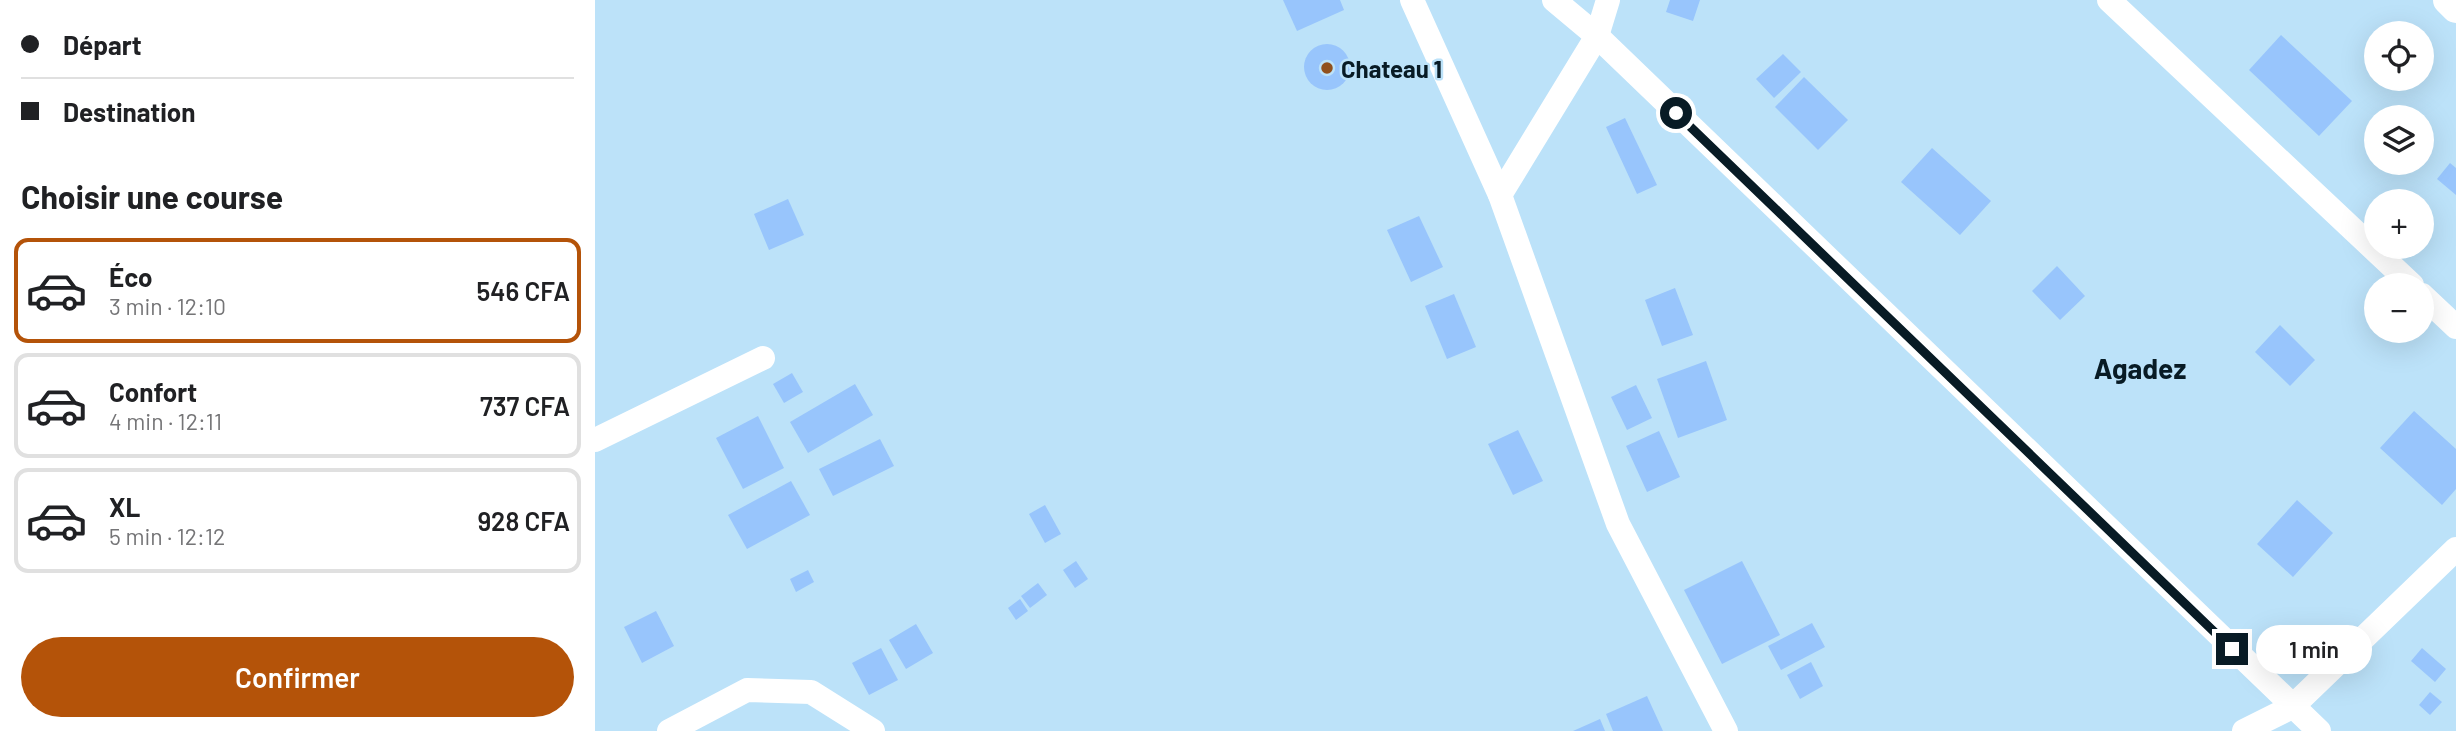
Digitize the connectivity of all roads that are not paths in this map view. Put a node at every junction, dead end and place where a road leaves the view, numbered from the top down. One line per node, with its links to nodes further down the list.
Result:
1 (1412, 0): 8 (street)
2 (1554, 0): 7 (street)
3 (1608, 0): 7 (street)
4 (2109, 0): 9 (street)
5 (2448, 0): 6 (street)
6 (2456, 8)
7 (1597, 36): 8 (street); 15 (street)
8 (1500, 195): 18 (street)
9 (2398, 273)
10 (2434, 306): 11 (street)
11 (2456, 327)
12 (763, 358): 13 (street)
13 (595, 440)
14 (2456, 549): 15 (street)
15 (2292, 707): 19 (street); 20 (street)
16 (669, 731): 17 (street)
17 (873, 731)
18 (1726, 731)
19 (2244, 731)
20 (2319, 731)

